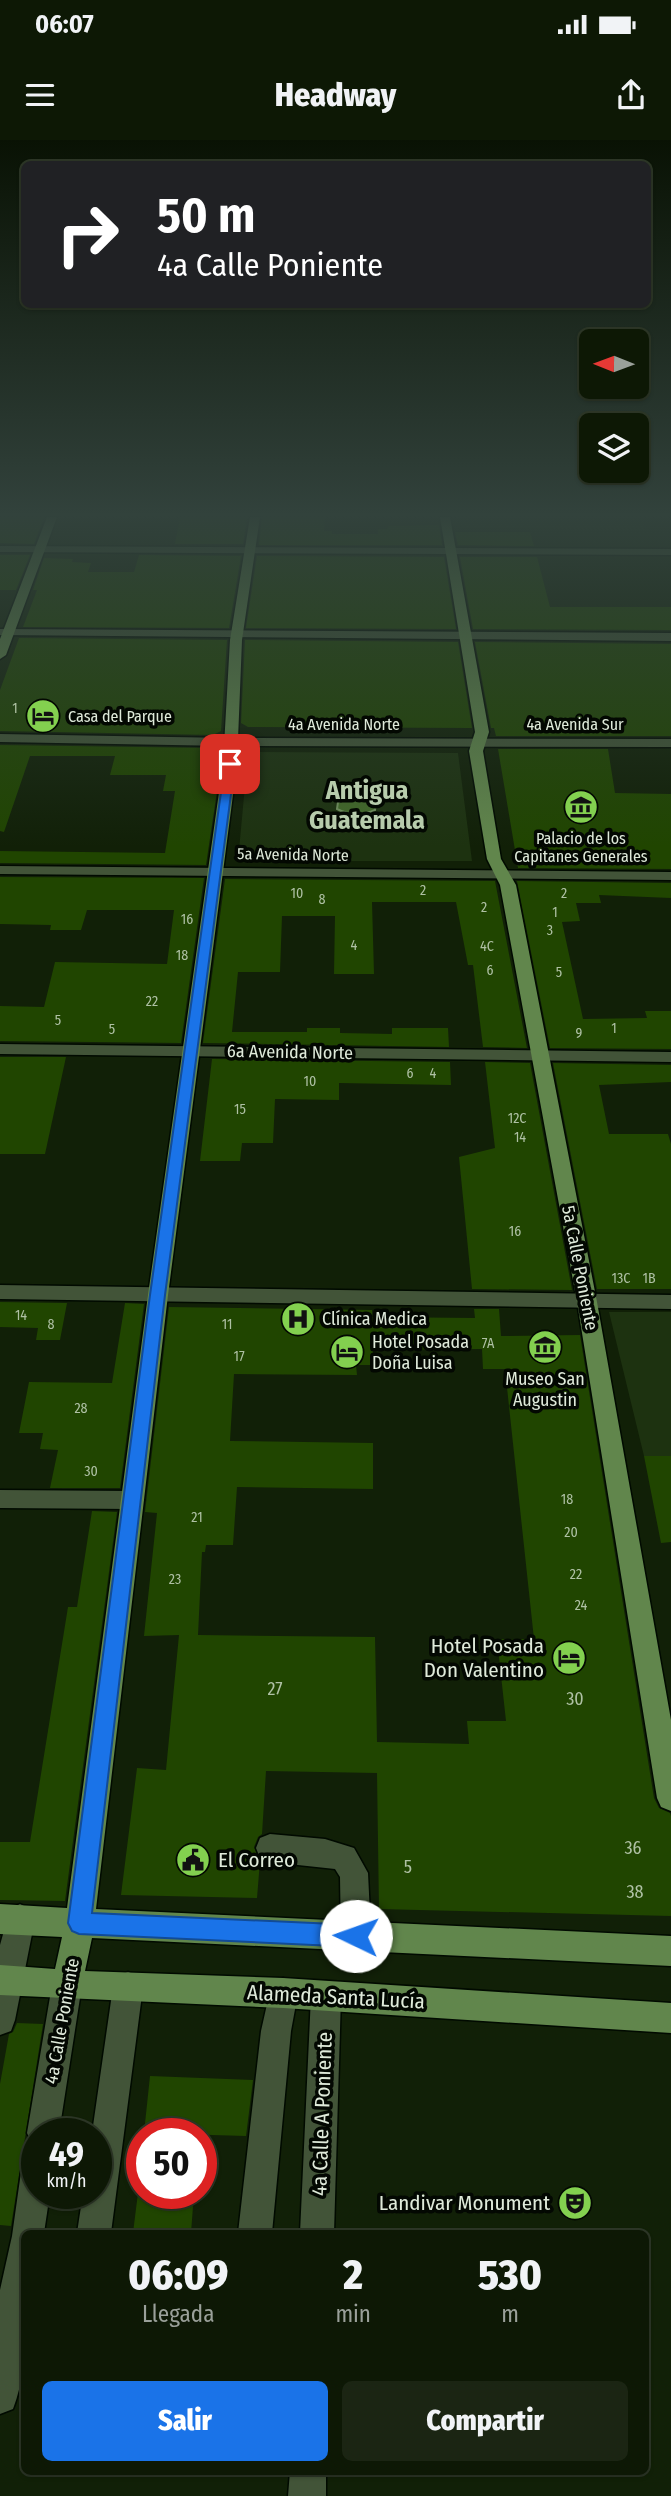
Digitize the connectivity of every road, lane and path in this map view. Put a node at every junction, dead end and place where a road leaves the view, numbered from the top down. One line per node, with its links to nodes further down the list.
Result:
1 (240, 627): 4 (main road, 4a Calle Poniente)
2 (462, 627): 5 (main road, 5a Calle Poniente)
3 (5, 633): 4 (street); 7 (main road)
4 (239, 634): 5 (street); 9 (main road, 4a Calle Poniente)
5 (464, 636): 6 (street); 10 (main road, 5a Calle Poniente)
6 (671, 637)
7 (0, 655)
8 (0, 738): 9 (street, 4a Avenida Norte)
9 (229, 742): 10 (street, 4a Avenida Norte); 13 (main road, 4a Calle Poniente)
10 (479, 742): 11 (street, 4a Avenida Sur); 14 (main road, 5a Calle Poniente)
11 (671, 743)
12 (0, 870): 13 (street, 5a Avenida Norte)
13 (215, 871): 14 (street, 5a Avenida Norte); 17 (main road, 4a Calle Poniente)
14 (501, 873): 15 (street, 5a Avenida Norte); 18 (main road, 5a Calle Poniente)
15 (671, 876)
16 (0, 1049): 17 (street, 6a Avenida Norte)
17 (191, 1051): 18 (street, 6a Avenida Norte); 21 (main road, 4a Calle Poniente)
18 (538, 1055): 19 (street, 6a Avenida Norte); 22 (main road, 5a Calle Poniente)
19 (671, 1057)
20 (0, 1292): 21 (street)
21 (158, 1295): 22 (street); 25 (main road, 4a Calle Poniente)
22 (587, 1302): 23 (street); 26 (main road, 5a Calle Poniente)
23 (671, 1302)
24 (0, 1499): 25 (street)
25 (132, 1500): 29 (main road, 4a Calle Poniente)
26 (671, 1798)
27 (270, 1848): 30 (street)
28 (10, 1919): 29 (main road); 32 (street)
29 (79, 1923): 30 (main road); 33 (main road, 4a Calle Poniente)
30 (356, 1936): 31 (main road)
31 (671, 1951)
32 (4, 1980): 33 (main road, Alameda Santa Lucía); 38 (street)
33 (67, 1985): 34 (main road, Alameda Santa Lucía); 39 (street, 4a Calle Poniente)
34 (128, 1987): 35 (main road, Alameda Santa Lucía); 42 (street)
35 (283, 1993): 36 (main road, Alameda Santa Lucía); 43 (street)
36 (326, 1996): 37 (main road, Alameda Santa Lucía); 44 (street, 4a Calle A Poniente)
37 (671, 2018)
38 (0, 2020)
39 (45, 2118)
40 (31, 2209): 41 (street)
41 (27, 2230)
42 (94, 2230)
43 (255, 2230)
44 (317, 2230)
45 (21, 2266): 46 (street)
46 (0, 2396)
47 (308, 2475): 48 (street)
48 (307, 2496)

